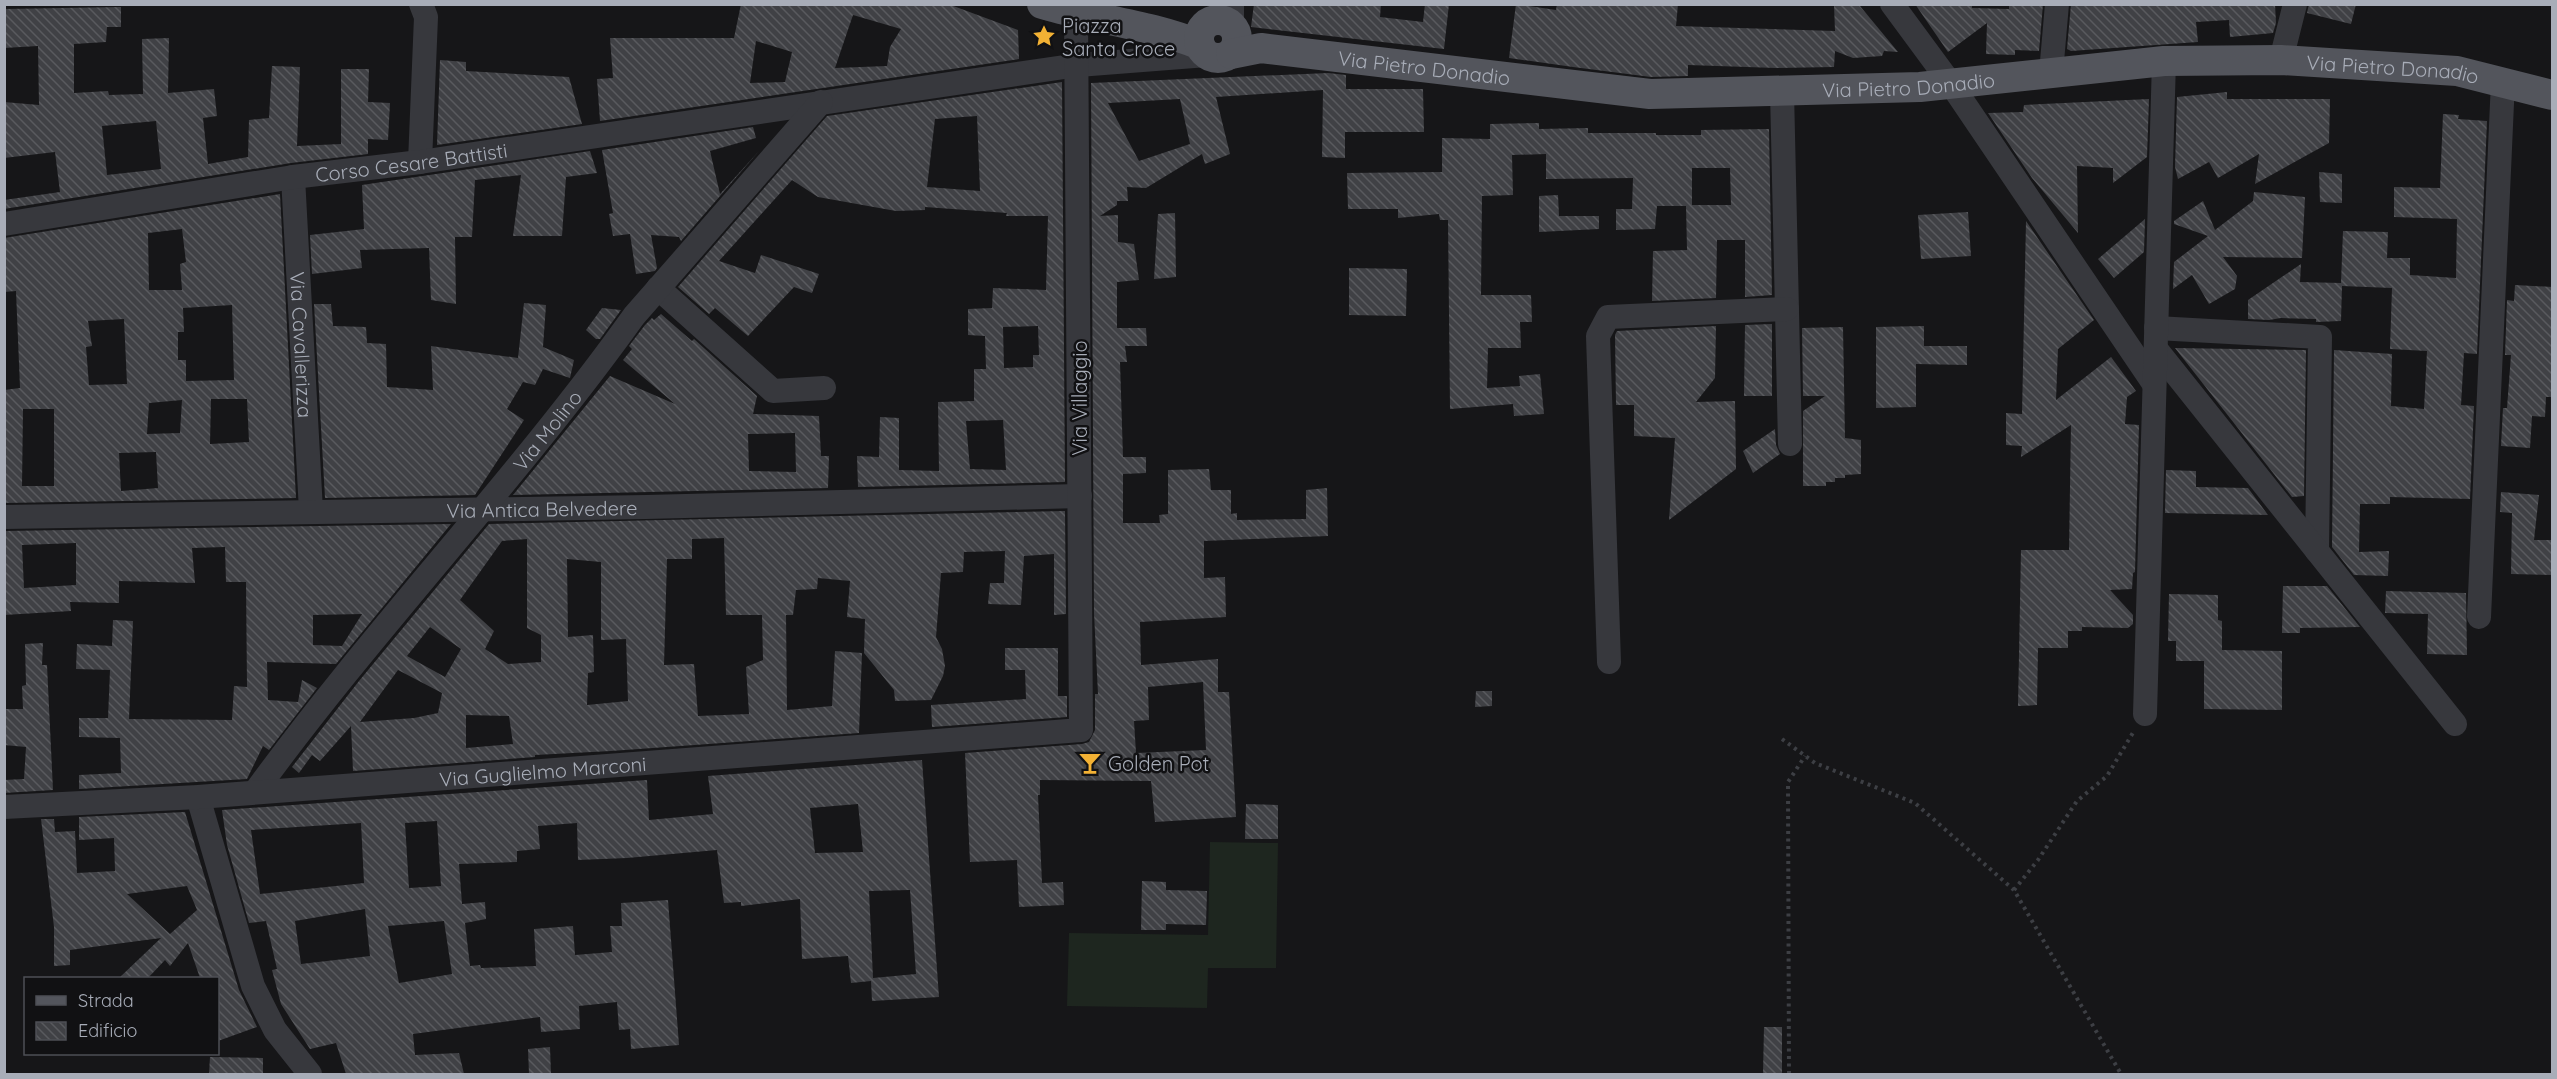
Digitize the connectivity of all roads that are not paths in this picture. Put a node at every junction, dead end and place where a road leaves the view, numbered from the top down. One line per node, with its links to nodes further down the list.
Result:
1 (421, 4): 17 (street)
2 (1042, 4): 6 (main road, Via Pietro Donadio)
3 (1892, 4): 13 (street)
4 (2057, 4): 11 (street)
5 (2295, 4): 8 (street)
6 (1076, 14): 7 (main road, Via Pietro Donadio); 10 (street, Via Villaggio)
7 (1220, 30): 10 (street, Corso Cesare Battisti); 14 (main road, Via Pietro Donadio)
8 (2281, 60): 9 (main road, Via Pietro Donadio); 12 (main road, Via Pietro Donadio)
9 (2164, 61): 11 (main road, Via Pietro Donadio); 22 (street)
10 (1077, 65): 16 (street, Corso Cesare Battisti); 26 (street, Via Villaggio)
11 (2051, 72): 13 (main road, Via Pietro Donadio)
12 (2503, 81): 15 (main road, Via Pietro Donadio); 31 (street)
13 (1951, 84): 14 (main road, Via Pietro Donadio); 23 (street)
14 (1782, 91): 21 (street)
15 (2553, 95)
16 (821, 102): 17 (street, Corso Cesare Battisti); 20 (street, Via Molino)
17 (420, 162): 18 (street, Corso Cesare Battisti)
18 (292, 177): 19 (street, Corso Cesare Battisti); 28 (street, Via Cavallerizza)
19 (4, 224)
20 (658, 288): 24 (street); 27 (street, Via Molino)
21 (1787, 309): 25 (street); 32 (street)
22 (2156, 338): 23 (street); 30 (street); 30 (street)
23 (2154, 384): 33 (street)
24 (824, 388)
25 (1790, 444)
26 (1080, 496): 27 (street, Via Antica Belvedere); 35 (street, Via Villaggio)
27 (484, 508): 28 (street, Via Antica Belvedere); 36 (street, Via Molino)
28 (311, 511): 29 (street, Via Antica Belvedere)
29 (4, 517)
30 (2317, 551): 34 (street)
31 (2479, 617)
32 (1609, 663)
33 (2145, 714)
34 (2454, 724)
35 (1081, 730): 36 (street, Via Guglielmo Marconi)
36 (255, 792): 37 (street, Via Guglielmo Marconi)
37 (198, 797): 38 (street, Via Guglielmo Marconi); 39 (street)
38 (4, 807)
39 (310, 1074)

